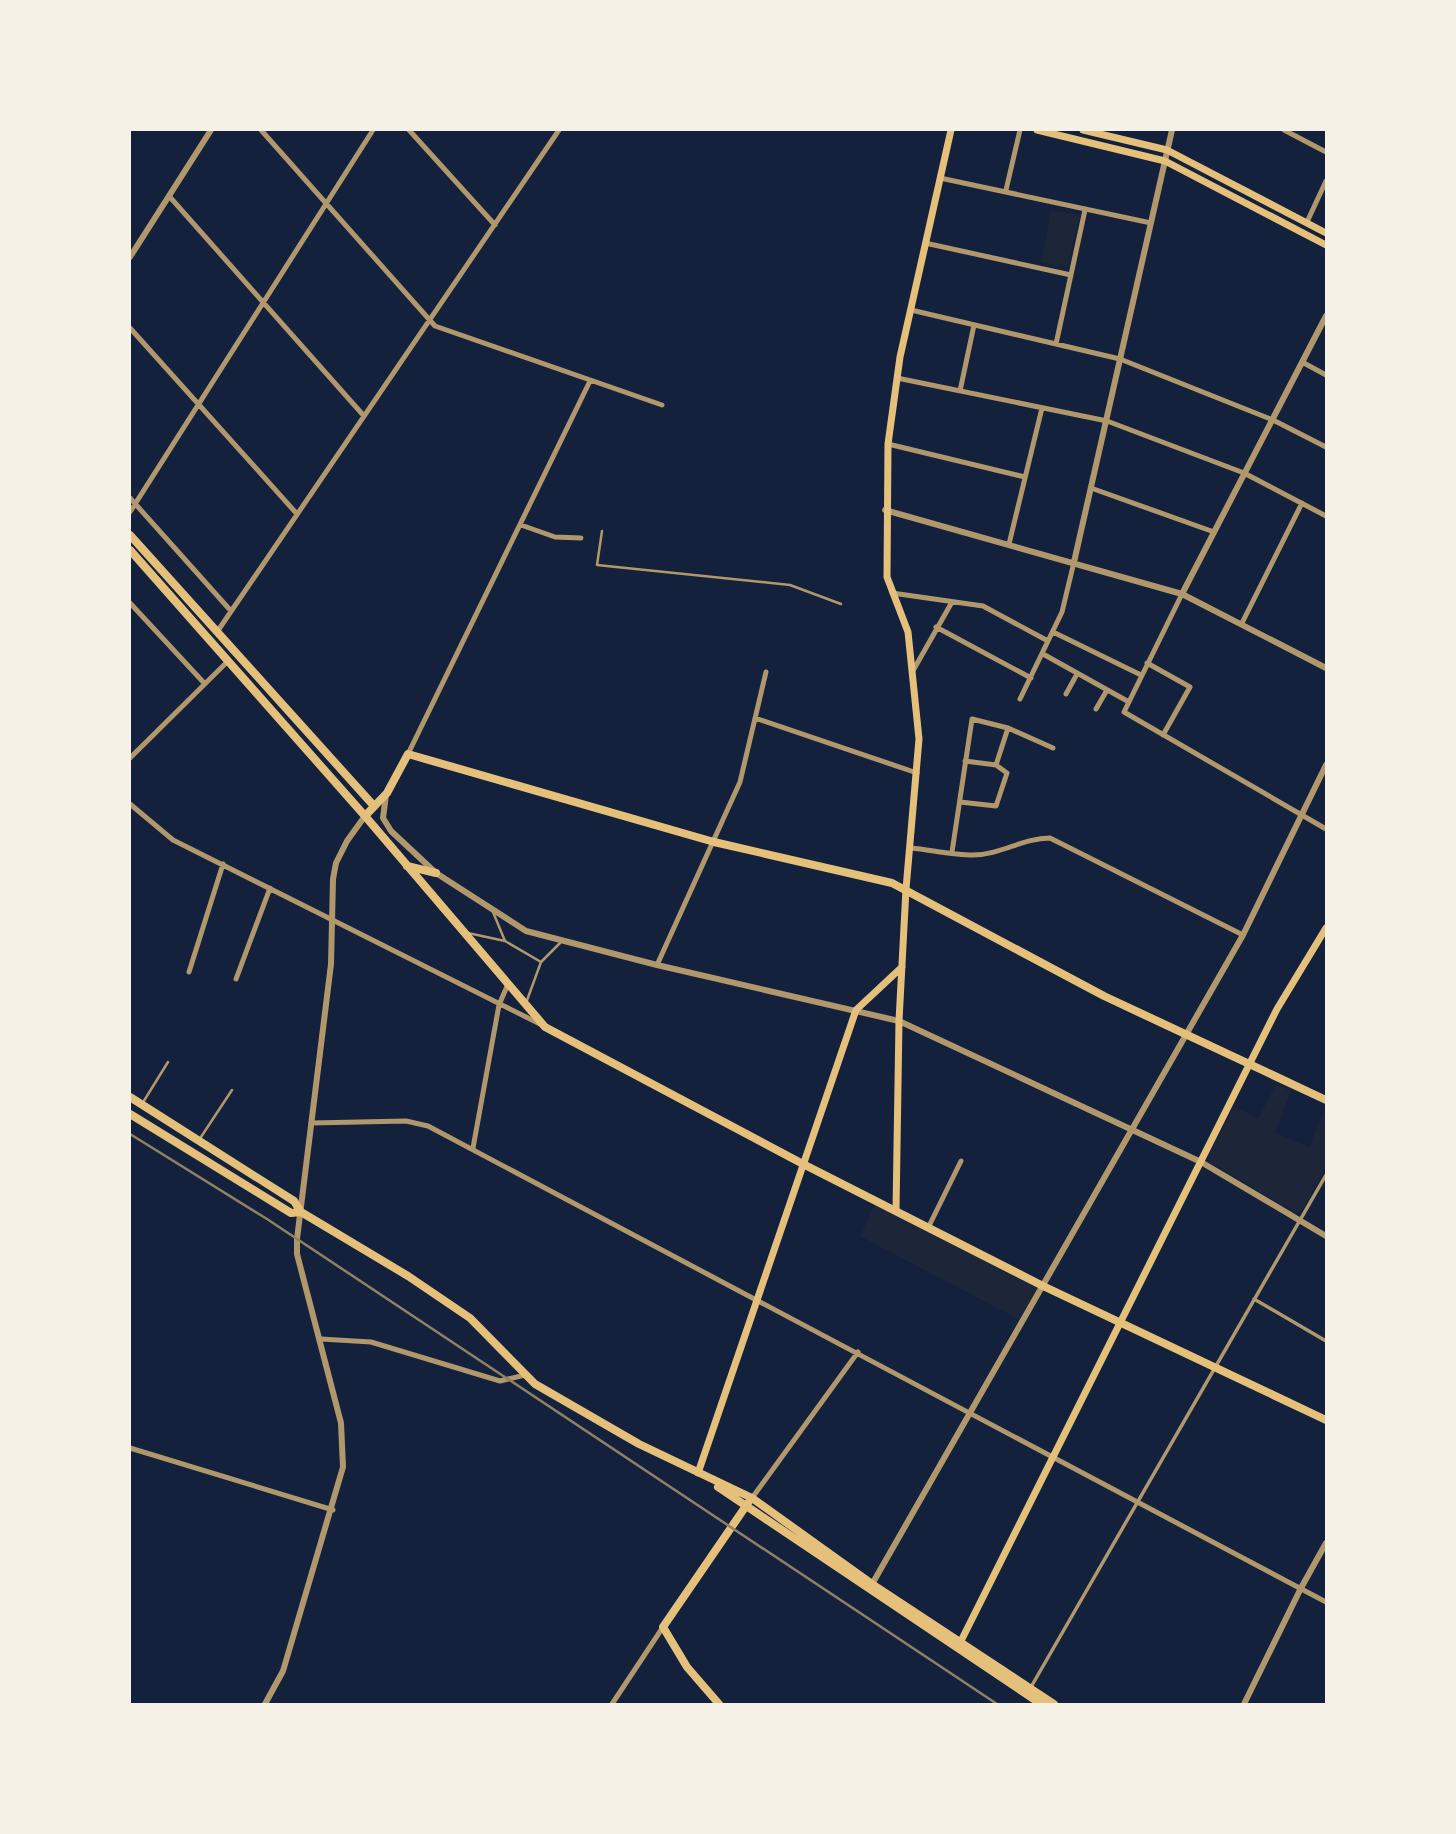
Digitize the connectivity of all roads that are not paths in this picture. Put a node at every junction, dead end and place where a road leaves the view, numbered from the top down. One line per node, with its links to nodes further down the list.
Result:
1 (211, 130): 18 (street)
2 (261, 130): 19 (street)
3 (373, 130): 19 (street)
4 (410, 130): 23 (street)
5 (559, 130): 23 (street)
6 (951, 130): 15 (main road)
7 (1020, 130): 17 (street)
8 (1037, 130): 14 (main road)
9 (1083, 130): 12 (main road)
10 (1172, 130): 12 (street)
11 (1284, 130): 13 (street)
12 (1167, 150): 14 (street); 21 (main road)
13 (1326, 152)
14 (1165, 161): 22 (street); 26 (main road)
15 (940, 178): 17 (street); 25 (main road)
16 (1326, 181): 21 (street)
17 (1006, 190): 20 (street)
18 (169, 196): 27 (street); 29 (street)
19 (327, 205): 29 (street); 32 (street)
20 (1086, 210): 22 (street); 28 (street)
21 (1307, 222): 24 (main road)
22 (1151, 223): 36 (street)
23 (495, 225): 32 (street)
24 (1326, 233)
25 (925, 243): 28 (street); 30 (main road)
26 (1326, 245)
27 (130, 257)
28 (1071, 275): 35 (street)
29 (263, 303): 42 (street); 45 (street)
30 (911, 310): 33 (street); 39 (main road)
31 (1326, 316): 37 (street)
32 (428, 320): 40 (street); 45 (street)
33 (974, 325): 35 (street); 41 (street)
34 (130, 328): 42 (street)
35 (1056, 344): 36 (street)
36 (1120, 359): 46 (street); 47 (street)
37 (1302, 362): 38 (street); 46 (street)
38 (1326, 375)
39 (897, 378): 41 (street); 48 (main road)
40 (590, 381): 43 (street); 60 (street)
41 (960, 391): 44 (street)
42 (198, 404): 55 (street); 58 (street)
43 (662, 405)
44 (1042, 408): 47 (street); 51 (street)
45 (364, 415): 58 (street)
46 (1273, 420): 49 (street); 50 (street)
47 (1107, 421): 50 (street); 52 (street)
48 (888, 444): 51 (street); 56 (main road)
49 (1326, 447)
50 (1244, 473): 54 (street); 62 (street)
51 (1025, 477): 65 (street)
52 (1091, 488): 62 (street); 67 (street)
53 (130, 498): 55 (street)
54 (1302, 503): 59 (street); 74 (street)
55 (134, 504): 57 (street); 73 (street)
56 (885, 510): 65 (street); 68 (main road)
57 (130, 512)
58 (297, 514): 73 (street)
59 (1326, 516)
60 (521, 525): 64 (street); 98 (street)
61 (602, 531): 72 (lane)
62 (1214, 532): 69 (street)
63 (130, 535): 76 (main road)
64 (581, 538)
65 (1009, 544): 67 (street)
66 (130, 550): 80 (main road)
67 (1074, 562): 69 (street); 77 (street)
68 (892, 593): 70 (street); 83 (main road)
69 (1182, 593): 74 (street); 81 (street)
70 (952, 601): 75 (street); 78 (street)
71 (130, 603): 88 (street)
72 (841, 604)
73 (231, 611): 76 (street)
74 (1242, 623): 82 (street)
75 (936, 627): 83 (street); 87 (street)
76 (217, 632): 107 (main road)
77 (1053, 632): 78 (street); 86 (street)
78 (1048, 641): 79 (street)
79 (1042, 654): 85 (street); 87 (street)
80 (227, 662): 88 (street); 108 (main road)
81 (1147, 663): 86 (street); 96 (street)
82 (1326, 668)
83 (914, 669): 103 (main road)
84 (766, 672): 94 (street)
85 (1077, 674): 89 (street); 90 (street)
86 (1141, 675): 92 (street)
87 (1031, 678): 91 (street)
88 (205, 684): 99 (street)
89 (1107, 691): 92 (street); 93 (street)
90 (1066, 695)
91 (1020, 699)
92 (1129, 702): 96 (street)
93 (1096, 709)
94 (755, 718): 103 (street); 111 (street)
95 (1008, 728): 97 (street); 100 (street); 101 (street)
96 (1163, 735): 109 (street)
97 (1053, 748)
98 (408, 754): 104 (main road); 111 (main road)
99 (130, 758)
100 (965, 761): 101 (street); 105 (street)
101 (996, 765): 105 (street)
102 (1326, 765): 109 (street)
103 (917, 773): 112 (main road)
104 (387, 793): 107 (main road); 116 (street)
105 (960, 802): 113 (street)
106 (131, 804): 114 (street)
107 (374, 806): 108 (main road)
108 (365, 816): 115 (main road); 120 (street)
109 (1301, 816): 110 (street); 123 (street)
110 (1326, 829)
111 (714, 842): 118 (main road); 127 (street)
112 (911, 848): 113 (street); 118 (main road)
113 (952, 852): 123 (street)
114 (223, 864): 117 (street); 129 (street)
115 (407, 866): 116 (main road); 122 (main road)
116 (436, 873): 119 (street)
117 (270, 887): 120 (street); 130 (street)
118 (906, 889): 128 (main road); 137 (main road)
119 (493, 911): 124 (lane); 125 (street)
120 (331, 917): 132 (street); 145 (street)
121 (1326, 928): 139 (main road)
122 (465, 932): 124 (lane); 131 (main road)
123 (1243, 934): 137 (street)
124 (505, 941): 126 (lane)
125 (562, 942): 126 (lane); 127 (street)
126 (541, 962): 133 (lane)
127 (657, 965): 134 (street)
128 (902, 967): 134 (main road); 135 (main road)
129 (189, 972)
130 (236, 979)
131 (508, 984): 132 (street); 133 (main road)
132 (499, 1005): 136 (street); 148 (street)
133 (525, 1006): 136 (main road)
134 (856, 1010): 135 (street); 151 (main road)
135 (899, 1021): 146 (street); 153 (main road)
136 (545, 1027): 151 (main road)
137 (1186, 1037): 139 (main road); 146 (street)
138 (169, 1062): 143 (lane)
139 (1249, 1065): 142 (main road); 150 (main road)
140 (232, 1090): 147 (lane)
141 (130, 1097): 143 (main road)
142 (1326, 1100)
143 (141, 1104): 147 (main road)
144 (130, 1115): 154 (main road)
145 (311, 1124): 148 (street); 154 (street)
146 (1133, 1130): 150 (street); 158 (street)
147 (199, 1141): 154 (main road)
148 (473, 1148): 159 (street)
149 (961, 1161): 156 (street)
150 (1200, 1161): 155 (street); 161 (main road)
151 (803, 1164): 153 (main road); 159 (main road)
152 (1326, 1175): 155 (street)
153 (896, 1210): 156 (main road)
154 (301, 1212): 162 (street); 166 (main road)
155 (1299, 1221): 157 (street); 160 (street)
156 (929, 1226): 158 (main road)
157 (1326, 1236)
158 (1043, 1286): 161 (main road); 167 (street)
159 (757, 1298): 164 (street); 171 (main road)
160 (1254, 1299): 163 (street); 165 (street)
161 (1121, 1321): 165 (main road); 170 (main road)
162 (321, 1339): 166 (street); 175 (street)
163 (1326, 1342)
164 (858, 1352): 167 (street); 172 (street)
165 (1216, 1365): 168 (main road); 173 (street)
166 (526, 1375): 171 (main road)
167 (971, 1415): 170 (street); 177 (street)
168 (1326, 1420)
169 (130, 1448): 175 (street)
170 (1053, 1458): 173 (street); 181 (main road)
171 (698, 1473): 172 (main road); 174 (main road)
172 (752, 1498): 174 (main road); 177 (main road)
173 (1138, 1501): 178 (street); 182 (street)
174 (746, 1506): 177 (main road); 180 (main road)
175 (333, 1510): 183 (street)
176 (1326, 1543): 178 (street)
177 (871, 1587): 181 (main road)
178 (1301, 1588): 179 (street); 188 (street)
179 (1326, 1602)
180 (663, 1627): 184 (street); 185 (main road)
181 (958, 1647): 182 (main road); 186 (main road)
182 (1030, 1689): 187 (main road)
183 (265, 1704)
184 (612, 1704)
185 (719, 1704)
186 (1041, 1704)
187 (1054, 1704)
188 (1244, 1704)

